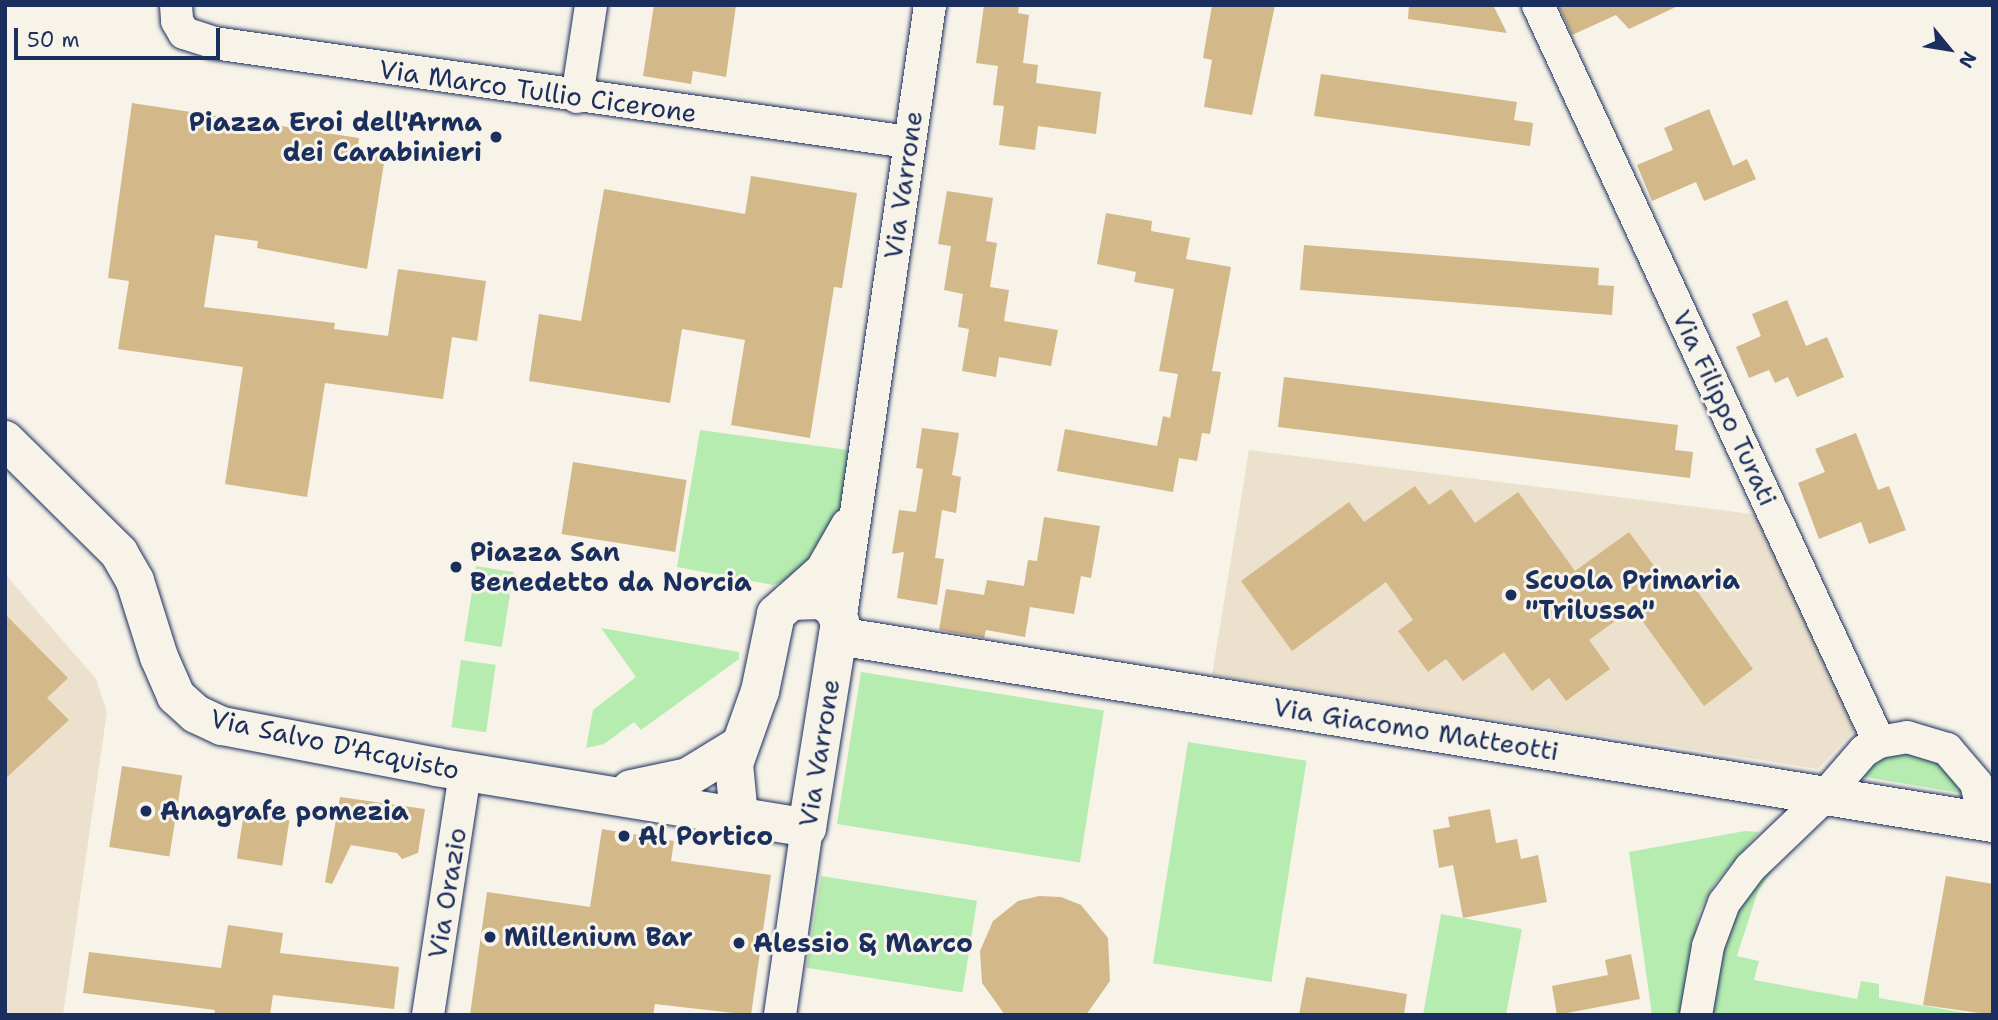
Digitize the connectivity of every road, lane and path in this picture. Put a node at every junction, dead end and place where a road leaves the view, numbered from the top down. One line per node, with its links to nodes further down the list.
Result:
1 (591, 5): 5 (street)
2 (930, 5): 6 (street, Via Varrone)
3 (1538, 5): 11 (street, Via Filippo Turati)
4 (176, 13): 5 (street, Via Marco Tullio Cicerone)
5 (577, 97): 6 (street, Via Marco Tullio Cicerone)
6 (908, 142): 8 (street, Via Varrone)
7 (5, 440): 13 (street, Via Salvo D'Acquisto)
8 (859, 491): 9 (street, Via Varrone); 10 (street, Via Varrone)
9 (782, 606): 10 (street); 12 (street)
10 (839, 629): 15 (street, Via Giacomo Matteotti); 18 (street, Via Varrone)
11 (1879, 741): 15 (street); 17 (street)
12 (737, 747): 14 (street, Via Salvo D'Acquisto); 16 (street)
13 (465, 772): 14 (street, Via Salvo D'Acquisto); 19 (street, Via Orazio)
14 (605, 792): 16 (street, Via Salvo D'Acquisto)
15 (1825, 796): 17 (street, Via Giacomo Matteotti); 21 (street)
16 (739, 816): 18 (street, Via Salvo D'Acquisto)
17 (1989, 822)
18 (807, 828): 20 (street, Via Varrone)
19 (428, 1015)
20 (780, 1015)
21 (1696, 1015)

